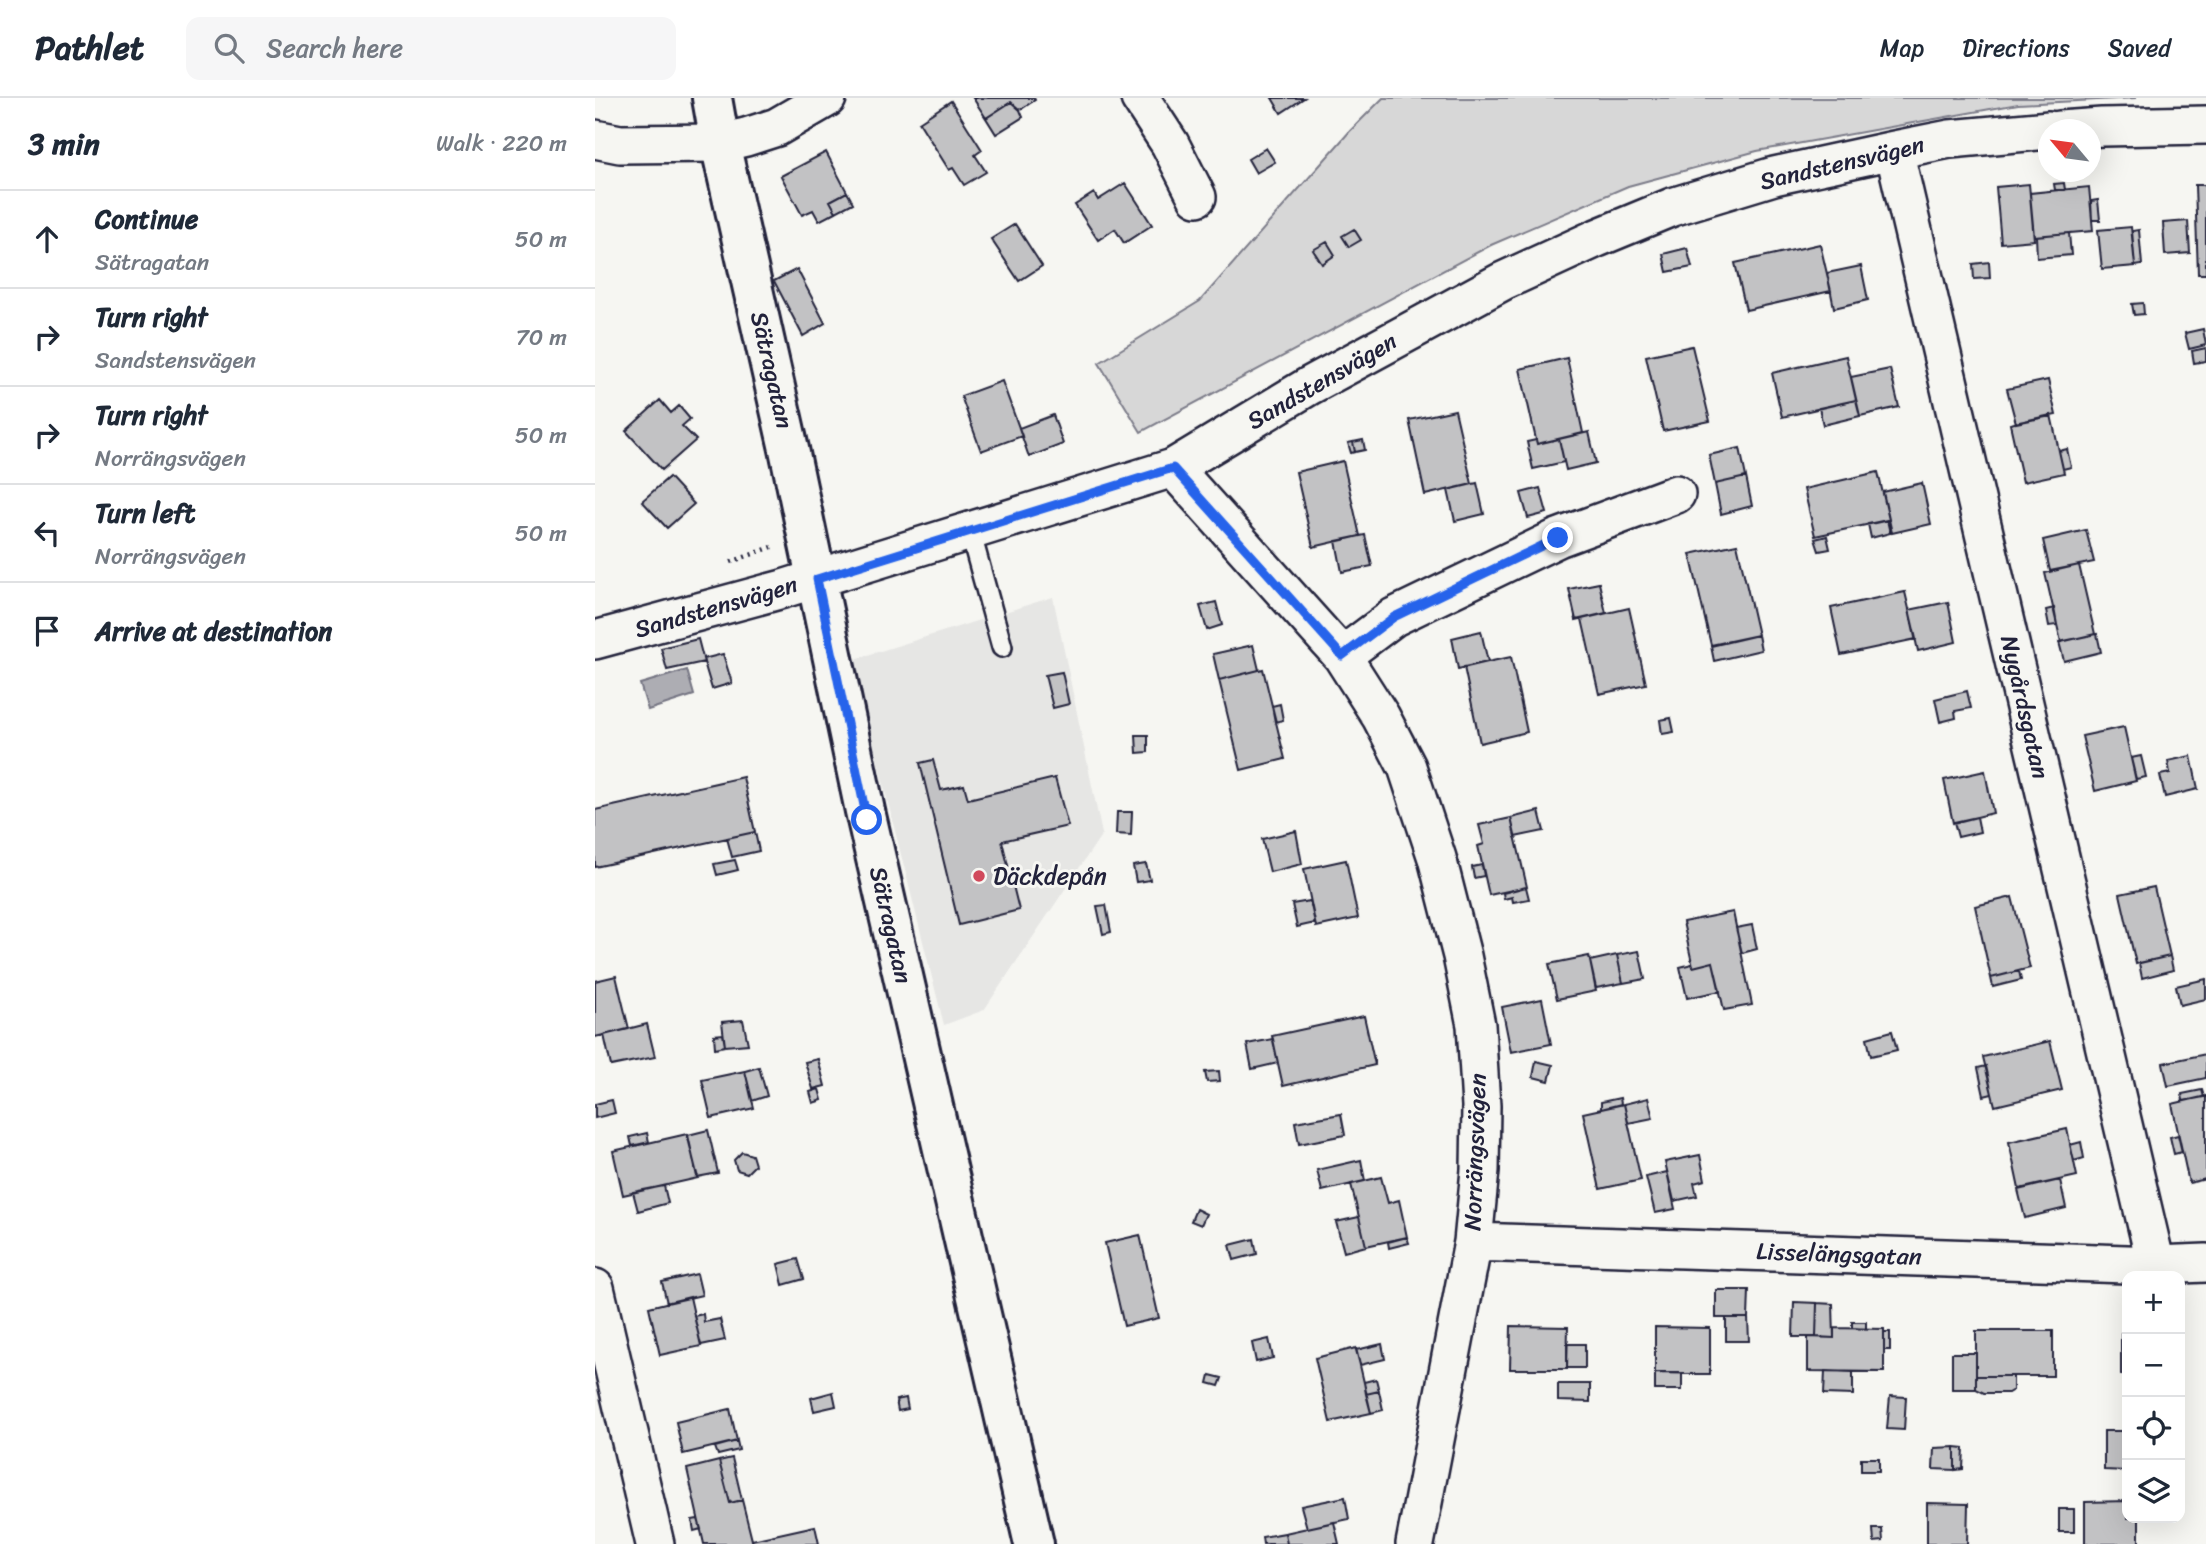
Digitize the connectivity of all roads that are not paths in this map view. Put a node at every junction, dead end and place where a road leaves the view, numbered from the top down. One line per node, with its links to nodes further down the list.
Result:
1 (712, 98): 8 (street, Sätragatan)
2 (827, 98): 8 (street)
3 (1140, 98): 10 (street)
4 (2206, 125): 5 (street)
5 (2101, 127)
6 (2038, 131): 9 (street, Sandstensvägen)
7 (595, 139): 8 (street)
8 (720, 143): 14 (street, Sätragatan)
9 (1894, 150): 11 (street, Sandstensvägen); 20 (street, Nygårdsgatan)
10 (1197, 197)
11 (1173, 468): 13 (street, Sandstensvägen); 17 (street, Norrängsvägen)
12 (1677, 494): 17 (street)
13 (970, 531): 14 (street, Sandstensvägen); 16 (lane)
14 (817, 579): 15 (street, Sandstensvägen); 23 (street, Sätragatan)
15 (595, 640)
16 (1002, 647)
17 (1342, 656): 18 (street, Norrängsvägen)
18 (1473, 1242): 20 (street, Lisselängsgatan); 24 (street, Norrängsvägen)
19 (2206, 1263): 20 (street, Lisselängsgatan)
20 (2156, 1265)
21 (595, 1288): 22 (street)
22 (655, 1544)
23 (1034, 1544)
24 (1415, 1544)

